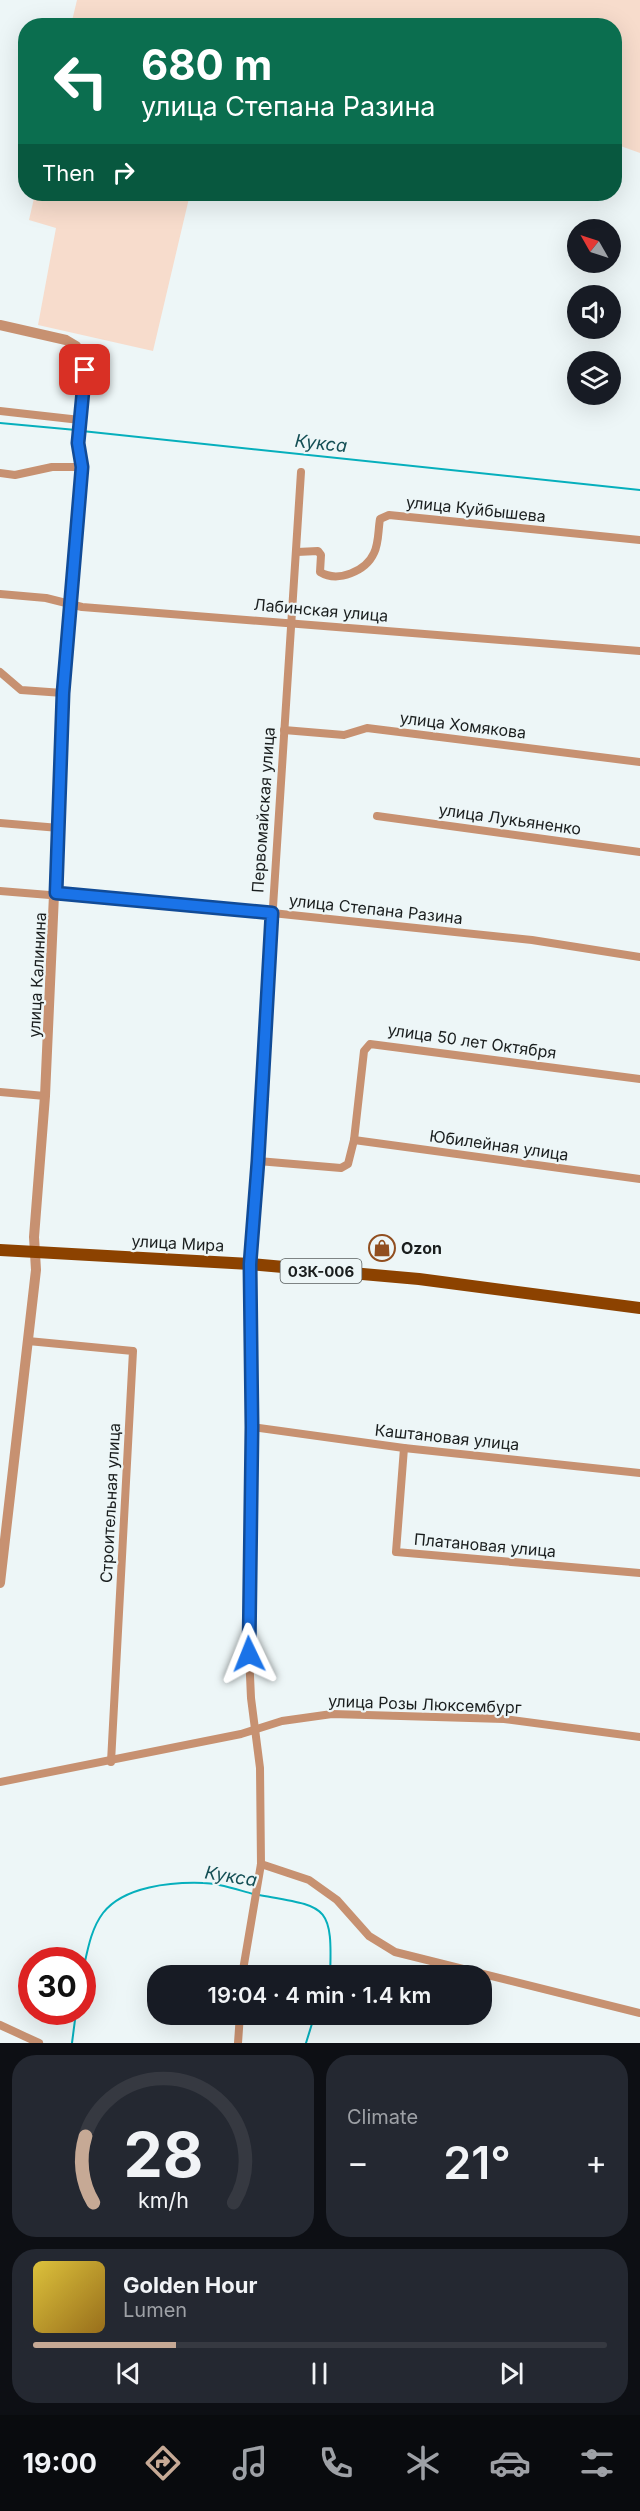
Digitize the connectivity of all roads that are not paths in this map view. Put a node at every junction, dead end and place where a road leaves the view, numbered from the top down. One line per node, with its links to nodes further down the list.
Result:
1 (0, 325): 3 (street, улица Калинина)
2 (0, 411): 3 (street)
3 (80, 423): 4 (street, улица Калинина)
4 (82, 467): 6 (street); 10 (street, улица Калинина)
5 (301, 472): 8 (street, Первомайская улица)
6 (0, 473)
7 (640, 540): 8 (street, улица Куйбышева)
8 (297, 552): 11 (street, Первомайская улица)
9 (0, 594): 10 (street, Лабинская улица)
10 (69, 605): 11 (street, Лабинская улица); 14 (street, улица Калинина)
11 (291, 622): 12 (street, Лабинская улица); 15 (street, Первомайская улица)
12 (640, 651)
13 (0, 672): 14 (street)
14 (63, 693): 19 (street, улица Калинина)
15 (284, 730): 16 (street, улица Хомякова); 23 (street, Первомайская улица)
16 (640, 762)
17 (377, 816): 20 (street, улица Лукьяненко)
18 (0, 823): 19 (street)
19 (59, 828): 22 (street, улица Калинина)
20 (640, 852)
21 (0, 891): 22 (street, улица Степана Разина)
22 (56, 893): 23 (street, улица Степана Разина); 27 (street, улица Калинина)
23 (272, 913): 24 (street, улица Степана Разина); 29 (street, Первомайская улица)
24 (640, 957)
25 (640, 1079): 28 (street, улица 50 лет Октября)
26 (0, 1092): 27 (street)
27 (45, 1096): 32 (street, улица Калинина)
28 (354, 1140): 29 (street, улица 50 лет Октября); 30 (street, Юбилейная улица)
29 (258, 1161): 33 (street, Первомайская улица)
30 (640, 1179)
31 (0, 1250): 32 (main road, улица Мира / 03К-006)
32 (35, 1252): 33 (main road, улица Мира / 03К-006); 35 (street, улица Калинина)
33 (250, 1264): 34 (main road, улица Мира / 03К-006); 36 (street, Первомайская улица)
34 (640, 1308)
35 (28, 1341): 40 (street, улица Калинина); 43 (street, Строительная улица)
36 (252, 1427): 37 (street, Каштановая улица); 41 (street, Первомайская улица)
37 (404, 1448): 38 (street, Каштановая улица); 39 (street, Платановая улица)
38 (640, 1473)
39 (640, 1573)
40 (0, 1583)
41 (254, 1730): 42 (street, улица Розы Люксембург); 43 (street, улица Розы Люксембург); 45 (street, Первомайская улица)
42 (640, 1737)
43 (111, 1762): 44 (street, улица Розы Люксембург)
44 (0, 1782)
45 (261, 1864): 46 (street, Первомайская улица); 47 (street)
46 (244, 1965)
47 (640, 2013)
48 (0, 2025): 50 (street)
49 (239, 2025): 51 (street)
50 (39, 2043)
51 (238, 2043)

